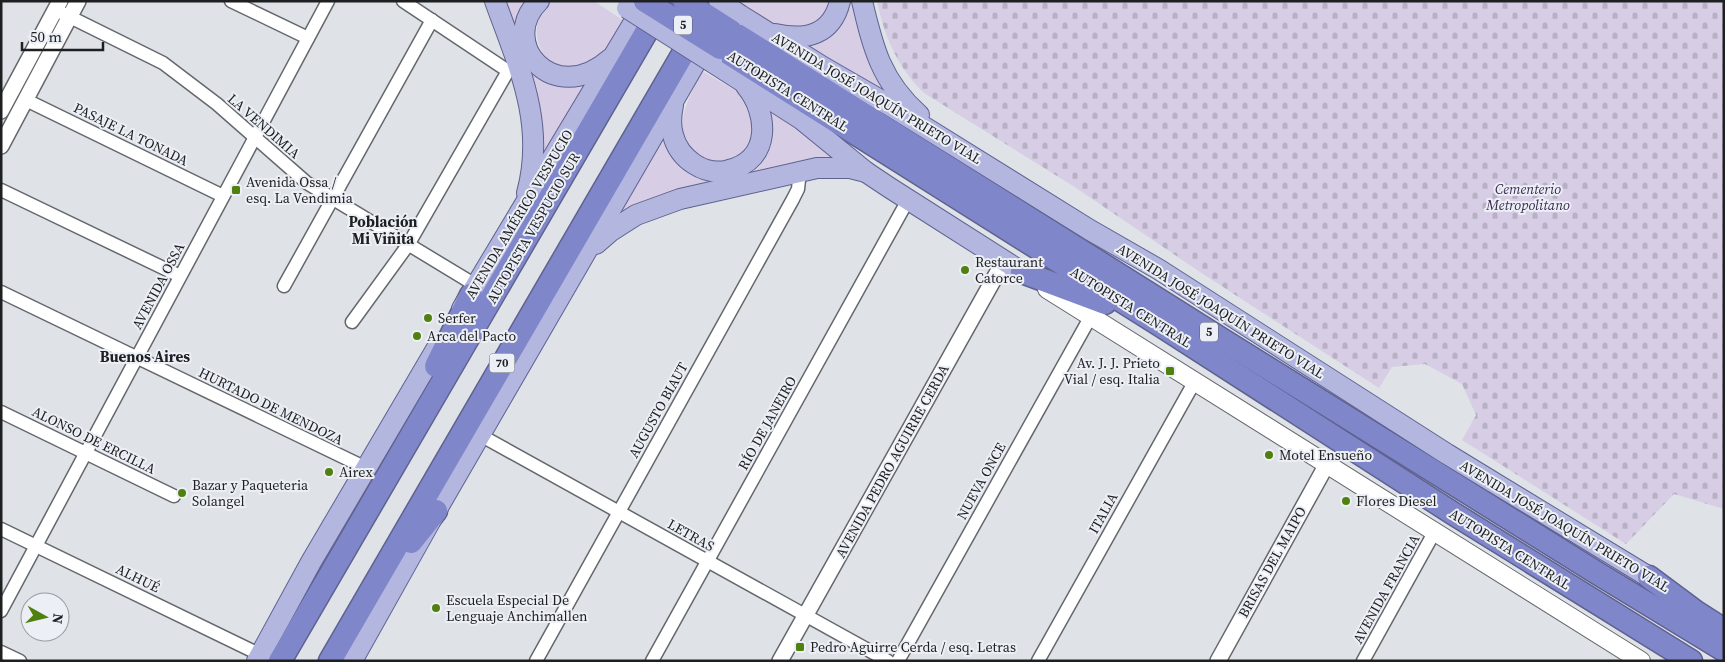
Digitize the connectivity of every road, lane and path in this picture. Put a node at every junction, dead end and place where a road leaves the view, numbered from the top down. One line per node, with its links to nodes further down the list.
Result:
1 (78, 1): 15 (street)
2 (231, 1): 19 (street)
3 (328, 1): 19 (street, AVENIDA OSSA)
4 (403, 1): 16 (street)
5 (495, 1): 34 (main road)
6 (539, 1): 20 (main road)
7 (665, 1): 55 (highway, AUTOPISTA VESPUCIO SUR)
8 (684, 1): 17 (highway, AUTOPISTA CENTRAL / 5, bridge)
9 (713, 1): 69 (highway, 70)
10 (719, 1): 17 (main road, AVENIDA JOSÉ JOAQUÍN PRIETO VIAL, bridge)
11 (840, 1): 18 (main road)
12 (862, 1): 27 (main road)
13 (634, 3): 17 (highway, AUTOPISTA CENTRAL / 5, bridge); 20 (main road, AVENIDA AMÉRICO VESPUCIO)
14 (58, 5): 15 (street, LA VENDIMIA); 24 (street)
15 (70, 17): 22 (street); 25 (street, LA VENDIMIA)
16 (432, 20): 32 (street); 35 (street)
17 (727, 31): 18 (main road, AVENIDA JOSÉ JOAQUÍN PRIETO VIAL); 21 (main road, AVENIDA JOSÉ JOAQUÍN PRIETO VIAL); 23 (main road); 44 (highway, AUTOPISTA CENTRAL / 5); 65 (highway, AUTOPISTA CENTRAL / 5)
18 (768, 32): 27 (main road, AVENIDA JOSÉ JOAQUÍN PRIETO VIAL)
19 (308, 38): 25 (street, AVENIDA OSSA)
20 (615, 54): 34 (main road, AVENIDA AMÉRICO VESPUCIO)
21 (738, 78): 23 (main road); 29 (main road, AVENIDA JOSÉ JOAQUÍN PRIETO VIAL)
22 (26, 100): 26 (street); 31 (street, PASAJE LA TONADA)
23 (673, 103): 36 (main road)
24 (1, 111)
25 (255, 137): 31 (street, AVENIDA OSSA); 32 (street, LA VENDIMIA)
26 (3, 139)
27 (950, 142): 60 (main road, AVENIDA JOSÉ JOAQUÍN PRIETO VIAL)
28 (800, 171): 29 (main road, AVENIDA JOSÉ JOAQUÍN PRIETO VIAL); 36 (main road, AVENIDA JOSÉ JOAQUÍN PRIETO VIAL); 54 (street, AUGUSTO BIAUT)
29 (866, 172): 33 (main road, AVENIDA JOSÉ JOAQUÍN PRIETO VIAL)
30 (1, 190): 38 (street)
31 (224, 196): 38 (street, AVENIDA OSSA)
32 (332, 199): 35 (street, LA VENDIMIA); 39 (street)
33 (908, 200): 37 (main road, AVENIDA JOSÉ JOAQUÍN PRIETO VIAL); 59 (street, RÍO DE JANEIRO)
34 (519, 214): 40 (main road, AVENIDA AMÉRICO VESPUCIO)
35 (408, 245): 40 (street, LA VENDIMIA); 43 (street)
36 (584, 256): 48 (main road)
37 (1013, 267): 42 (main road, AVENIDA JOSÉ JOAQUÍN PRIETO VIAL); 44 (highway); 62 (street, AVENIDA PEDRO AGUIRRE CERDA)
38 (180, 276): 45 (street, AVENIDA OSSA)
39 (284, 286)
40 (474, 290): 51 (main road, AVENIDA AMÉRICO VESPUCIO); 55 (highway)
41 (1, 292): 45 (street, HURTADO DE MENDOZA)
42 (1092, 316): 46 (main road, AVENIDA JOSÉ JOAQUÍN PRIETO VIAL); 75 (street, NUEVA ONCE)
43 (352, 322)
44 (1163, 327): 80 (highway, AUTOPISTA CENTRAL / 5)
45 (137, 358): 49 (street, AVENIDA OSSA); 51 (street, HURTADO DE MENDOZA)
46 (1195, 381): 50 (main road, AVENIDA JOSÉ JOAQUÍN PRIETO VIAL); 76 (street, ITALIA)
47 (1, 412): 49 (street, ALONSO DE ERCILLA)
48 (480, 435): 53 (main road); 54 (street, LETRAS)
49 (86, 453): 52 (street, ALONSO DE ERCILLA); 58 (street, AVENIDA OSSA)
50 (1327, 464): 57 (main road, AVENIDA JOSÉ JOAQUÍN PRIETO VIAL); 77 (street, BRISAS DEL MAIPO)
51 (366, 468): 67 (main road, AVENIDA AMÉRICO VESPUCIO)
52 (174, 496)
53 (436, 511): 69 (highway); 70 (main road)
54 (619, 512): 59 (street, LETRAS); 71 (street, AUGUSTO BIAUT)
55 (362, 520): 67 (highway, AUTOPISTA VESPUCIO SUR)
56 (1, 529): 58 (street, ALHUÉ)
57 (1435, 531): 78 (street, AVENIDA FRANCIA); 79 (main road, AVENIDA JOSÉ JOAQUÍN PRIETO VIAL)
58 (36, 546): 61 (street, AVENIDA OSSA); 67 (street, ALHUÉ)
59 (707, 561): 62 (street, LETRAS); 72 (street, RÍO DE JANEIRO)
60 (1648, 577): 63 (main road, AVENIDA JOSÉ JOAQUÍN PRIETO VIAL); 64 (highway)
61 (1, 611)
62 (805, 615): 73 (street, AVENIDA PEDRO AGUIRRE CERDA); 74 (street, LETRAS)
63 (1724, 621)
64 (1724, 630)
65 (1724, 650)
66 (1, 652): 68 (street)
67 (266, 659)
68 (20, 661)
69 (330, 661)
70 (352, 661)
71 (536, 661)
72 (652, 661)
73 (780, 661)
74 (888, 661)
75 (898, 661)
76 (1038, 661)
77 (1218, 661)
78 (1363, 661)
79 (1641, 661)
80 (1691, 661)

